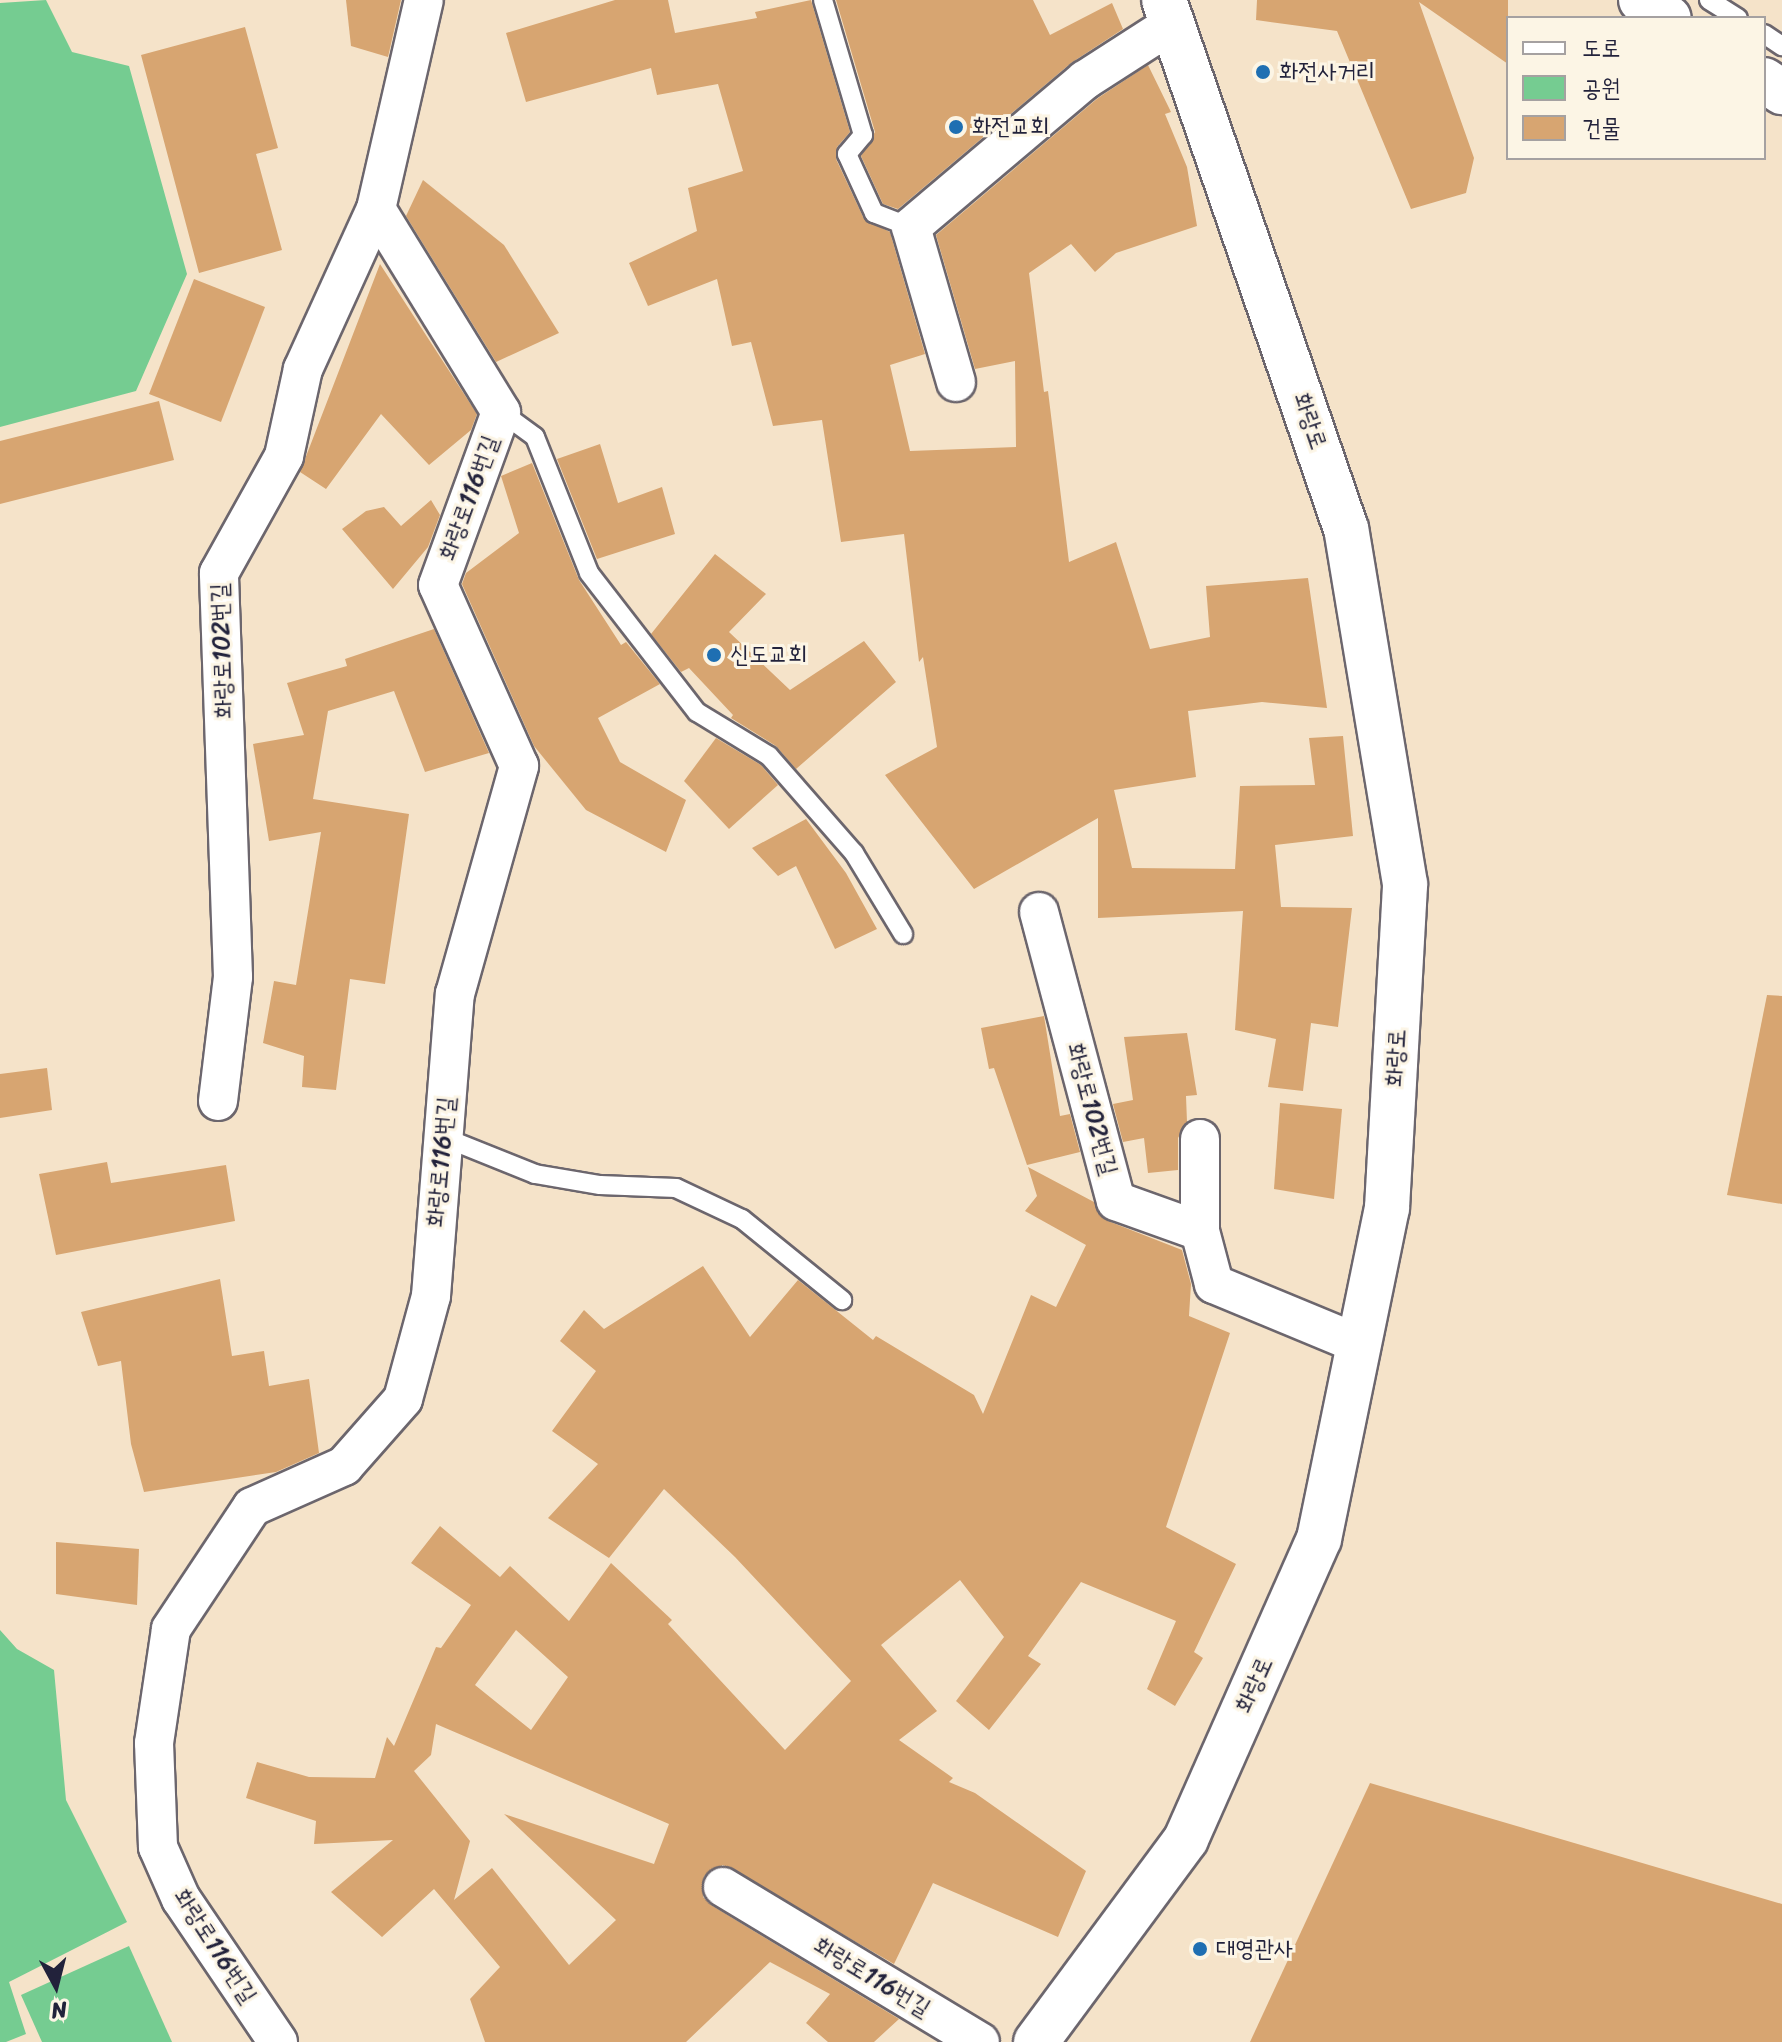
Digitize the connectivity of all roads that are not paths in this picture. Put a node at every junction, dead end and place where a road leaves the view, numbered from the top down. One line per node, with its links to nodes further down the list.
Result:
1 (424, 0): 8 (street, 화랑로102번길)
2 (823, 0): 9 (lane)
3 (1641, 0): 6 (main road)
4 (1709, 0): 7 (lane)
5 (1168, 12): 9 (street, 화랑로); 19 (main road, 화랑로)
6 (1666, 16)
7 (1735, 16)
8 (376, 209): 11 (street, 화랑로116번길); 14 (street, 화랑로102번길)
9 (911, 227): 10 (street)
10 (956, 382)
11 (501, 412): 13 (lane); 15 (street, 화랑로116번길)
12 (1039, 912): 17 (street, 화랑로102번길)
13 (903, 934)
14 (218, 1101)
15 (443, 1137): 18 (lane); 21 (street, 화랑로116번길)
16 (1200, 1139): 17 (street)
17 (1200, 1231): 19 (street)
18 (842, 1300)
19 (1359, 1344): 23 (main road, 화랑로)
20 (723, 1887): 22 (street, 화랑로116번길)
21 (278, 2042)
22 (980, 2042)
23 (1036, 2042)

